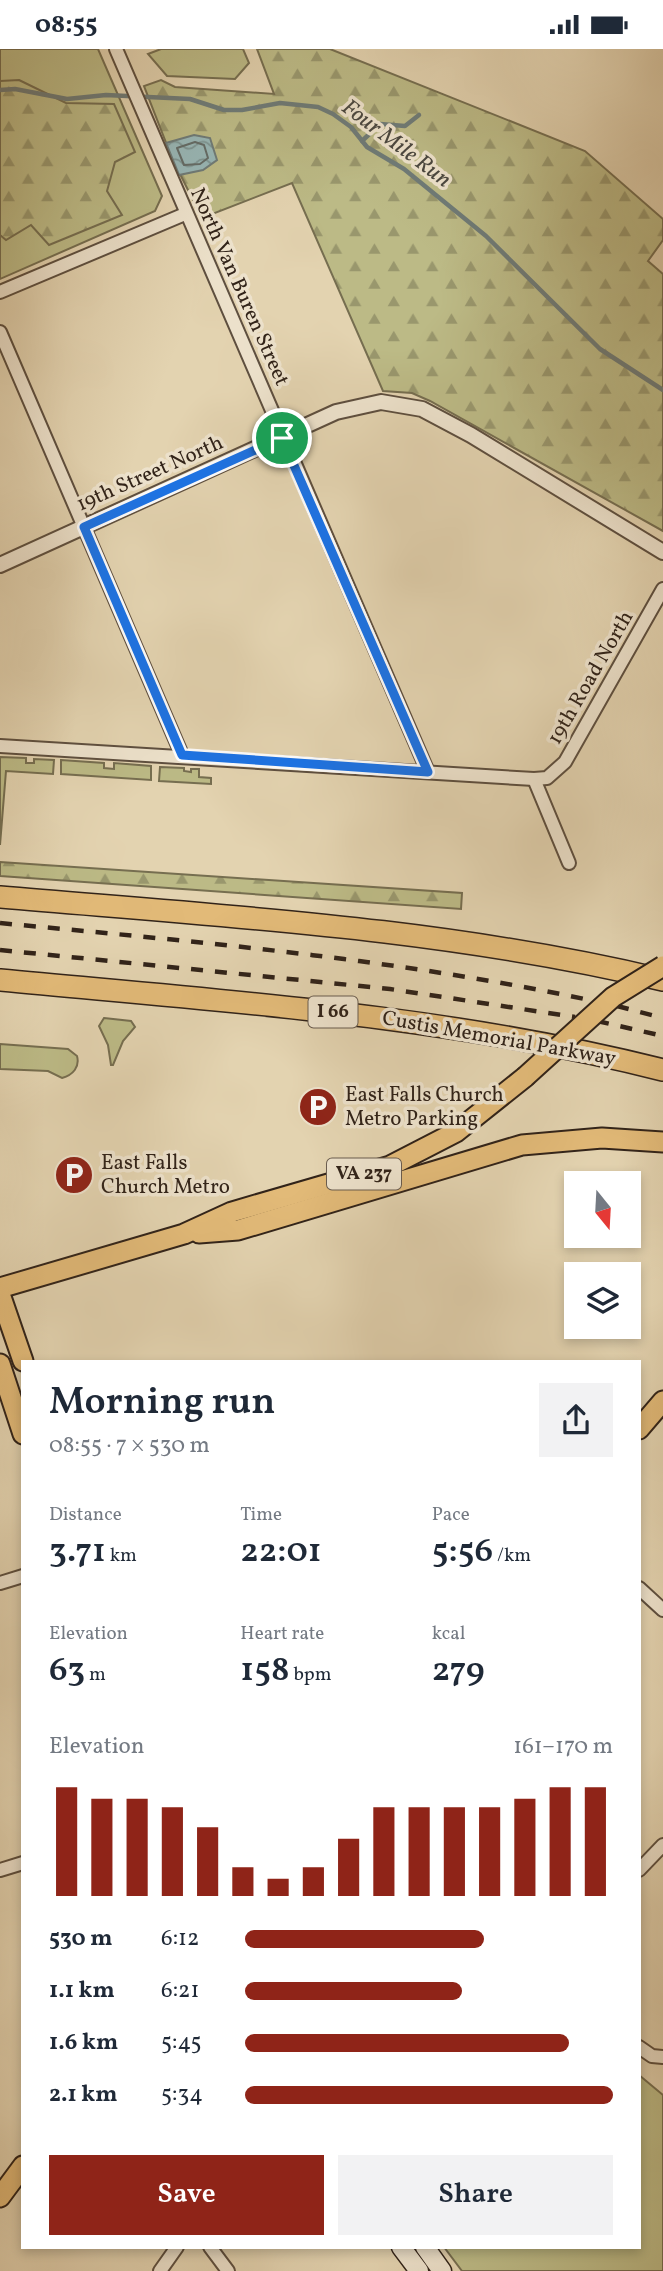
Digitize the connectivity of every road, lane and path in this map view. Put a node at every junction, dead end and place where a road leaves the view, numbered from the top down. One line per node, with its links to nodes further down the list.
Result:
1 (116, 49): 2 (street, North Van Buren Street)
2 (186, 214): 3 (street); 5 (street, North Van Buren Street)
3 (0, 292)
4 (0, 332): 6 (street)
5 (282, 438): 6 (street, 19th Street North); 7 (street, 19th Street North); 12 (street, North Van Buren Street)
6 (84, 527): 8 (street, 19th Street North); 11 (street)
7 (663, 552)
8 (0, 565)
9 (663, 589): 13 (street, 19th Road North)
10 (0, 746): 11 (street)
11 (182, 755): 12 (street)
12 (428, 772): 13 (street)
13 (534, 779): 14 (street)
14 (569, 863)
15 (0, 897): 18 (highway)
16 (663, 966): 21 (main road, VA 237, bridge)
17 (0, 980): 19 (highway, Custis Memorial Parkway / I 66)
18 (663, 980)
19 (663, 1070)
20 (663, 1142): 21 (main road, VA 237)
21 (184, 1234): 22 (main road, VA 237)
22 (0, 1288)
23 (0, 1294): 24 (main road)
24 (23, 1360)
25 (0, 1364): 28 (main road)
26 (663, 1401): 27 (main road)
27 (641, 1427)
28 (21, 1428)
29 (21, 1577): 30 (street)
30 (0, 1583)
31 (641, 1590): 32 (street)
32 (663, 1610)
33 (663, 1845): 35 (street)
34 (21, 1864): 36 (street)
35 (641, 1868)
36 (0, 1870)
37 (641, 2048): 38 (street)
38 (663, 2057)
39 (21, 2170): 40 (main road)
40 (0, 2197)
41 (176, 2249): 45 (street)
42 (212, 2249): 46 (street)
43 (402, 2249): 47 (main road)
44 (426, 2249): 48 (main road)
45 (160, 2271)
46 (228, 2271)
47 (419, 2271)
48 (442, 2271)

